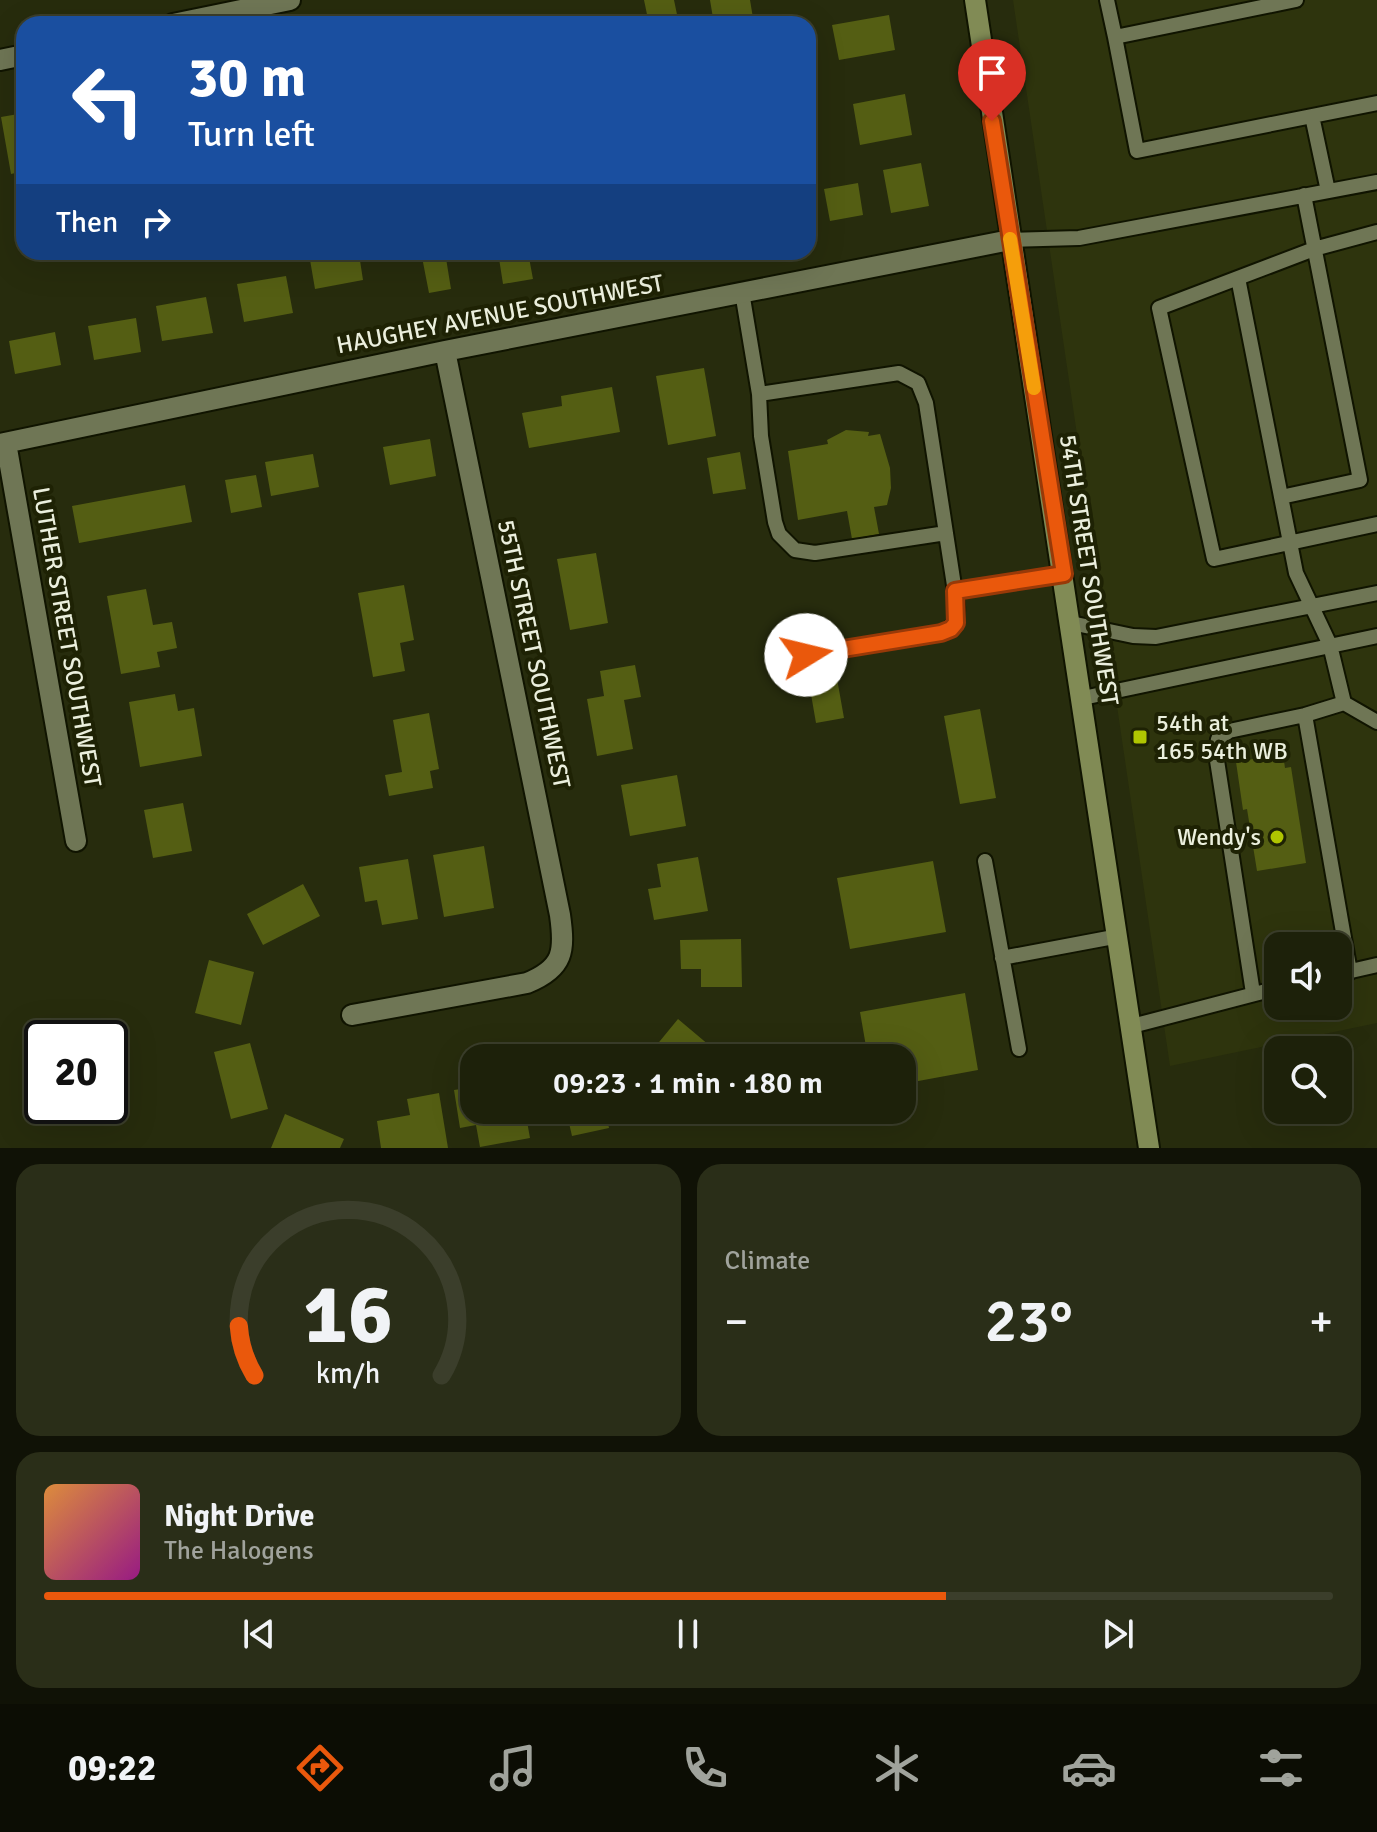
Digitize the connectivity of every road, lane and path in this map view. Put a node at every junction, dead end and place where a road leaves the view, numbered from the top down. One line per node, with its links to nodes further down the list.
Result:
1 (290, 0): 5 (street)
2 (975, 0): 13 (main road, 54TH STREET SOUTHWEST)
3 (1107, 0): 6 (lane)
4 (1296, 0): 6 (lane)
5 (212, 16)
6 (1115, 37): 8 (lane)
7 (1377, 103): 8 (lane)
8 (1312, 116): 10 (lane)
9 (1377, 182): 10 (lane)
10 (1328, 191): 11 (lane)
11 (1304, 195): 13 (lane); 14 (lane)
12 (1377, 232): 14 (lane)
13 (1010, 240): 16 (street, HAUGHEY AVENUE SOUTHWEST); 24 (main road, 54TH STREET SOUTHWEST)
14 (1314, 249): 15 (lane); 20 (lane)
15 (1238, 278): 20 (lane); 23 (lane)
16 (742, 292): 17 (street, HAUGHEY AVENUE SOUTHWEST); 18 (lane)
17 (445, 351): 19 (street, HAUGHEY AVENUE SOUTHWEST); 45 (street, 55TH STREET SOUTHWEST)
18 (759, 394): 22 (lane); 22 (lane)
19 (3, 444): 36 (street, LUTHER STREET SOUTHWEST)
20 (1281, 497): 23 (lane)
21 (1377, 524): 23 (lane)
22 (946, 533): 25 (lane)
23 (1290, 542): 27 (lane)
24 (1064, 574): 25 (lane); 28 (main road, 54TH STREET SOUTHWEST)
25 (955, 591): 31 (lane)
26 (1377, 593): 27 (lane)
27 (1313, 606): 28 (lane); 30 (lane)
28 (1071, 623): 32 (main road, 54TH STREET SOUTHWEST)
29 (1377, 636): 30 (lane)
30 (1330, 645): 32 (lane); 33 (lane)
31 (806, 655)
32 (1083, 698): 39 (main road, 54TH STREET SOUTHWEST)
33 (1344, 703): 34 (lane); 35 (lane)
34 (1305, 715): 38 (lane); 44 (lane)
35 (1377, 722)
36 (76, 841)
37 (985, 861): 40 (lane)
38 (1338, 932)
39 (1119, 936): 40 (lane); 46 (main road, 54TH STREET SOUTHWEST)
40 (1002, 958): 47 (lane)
41 (1377, 965): 42 (lane)
42 (1352, 971)
43 (1264, 991): 44 (lane)
44 (1253, 993): 46 (lane)
45 (352, 1015)
46 (1132, 1026): 48 (main road, 54TH STREET SOUTHWEST)
47 (1019, 1049)
48 (1149, 1148)

